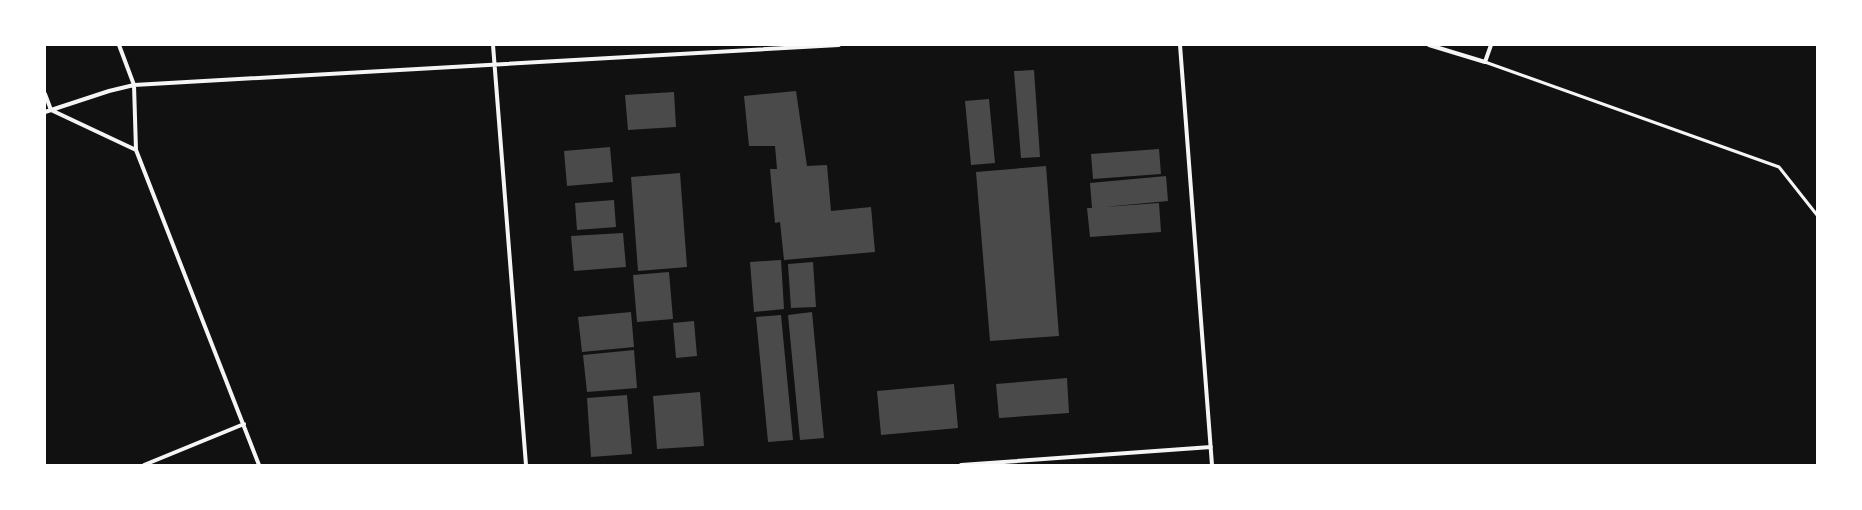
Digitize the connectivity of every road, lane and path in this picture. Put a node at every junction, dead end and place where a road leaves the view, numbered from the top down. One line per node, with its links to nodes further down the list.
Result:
1 (119, 45): 9 (street)
2 (493, 45): 8 (street)
3 (839, 45): 8 (street)
4 (1180, 45): 16 (street)
5 (1429, 45): 7 (street)
6 (1491, 45): 7 (street)
7 (1485, 62): 14 (lane)
8 (494, 65): 9 (street); 19 (street)
9 (134, 85): 11 (street); 13 (street)
10 (45, 94): 11 (street)
11 (51, 110): 12 (street); 13 (street)
12 (45, 112)
13 (136, 150): 15 (street)
14 (1817, 214)
15 (244, 424): 17 (street); 18 (street)
16 (1211, 447): 20 (street); 21 (street)
17 (144, 465)
18 (260, 465)
19 (526, 465)
20 (961, 465)
21 (1212, 465)

